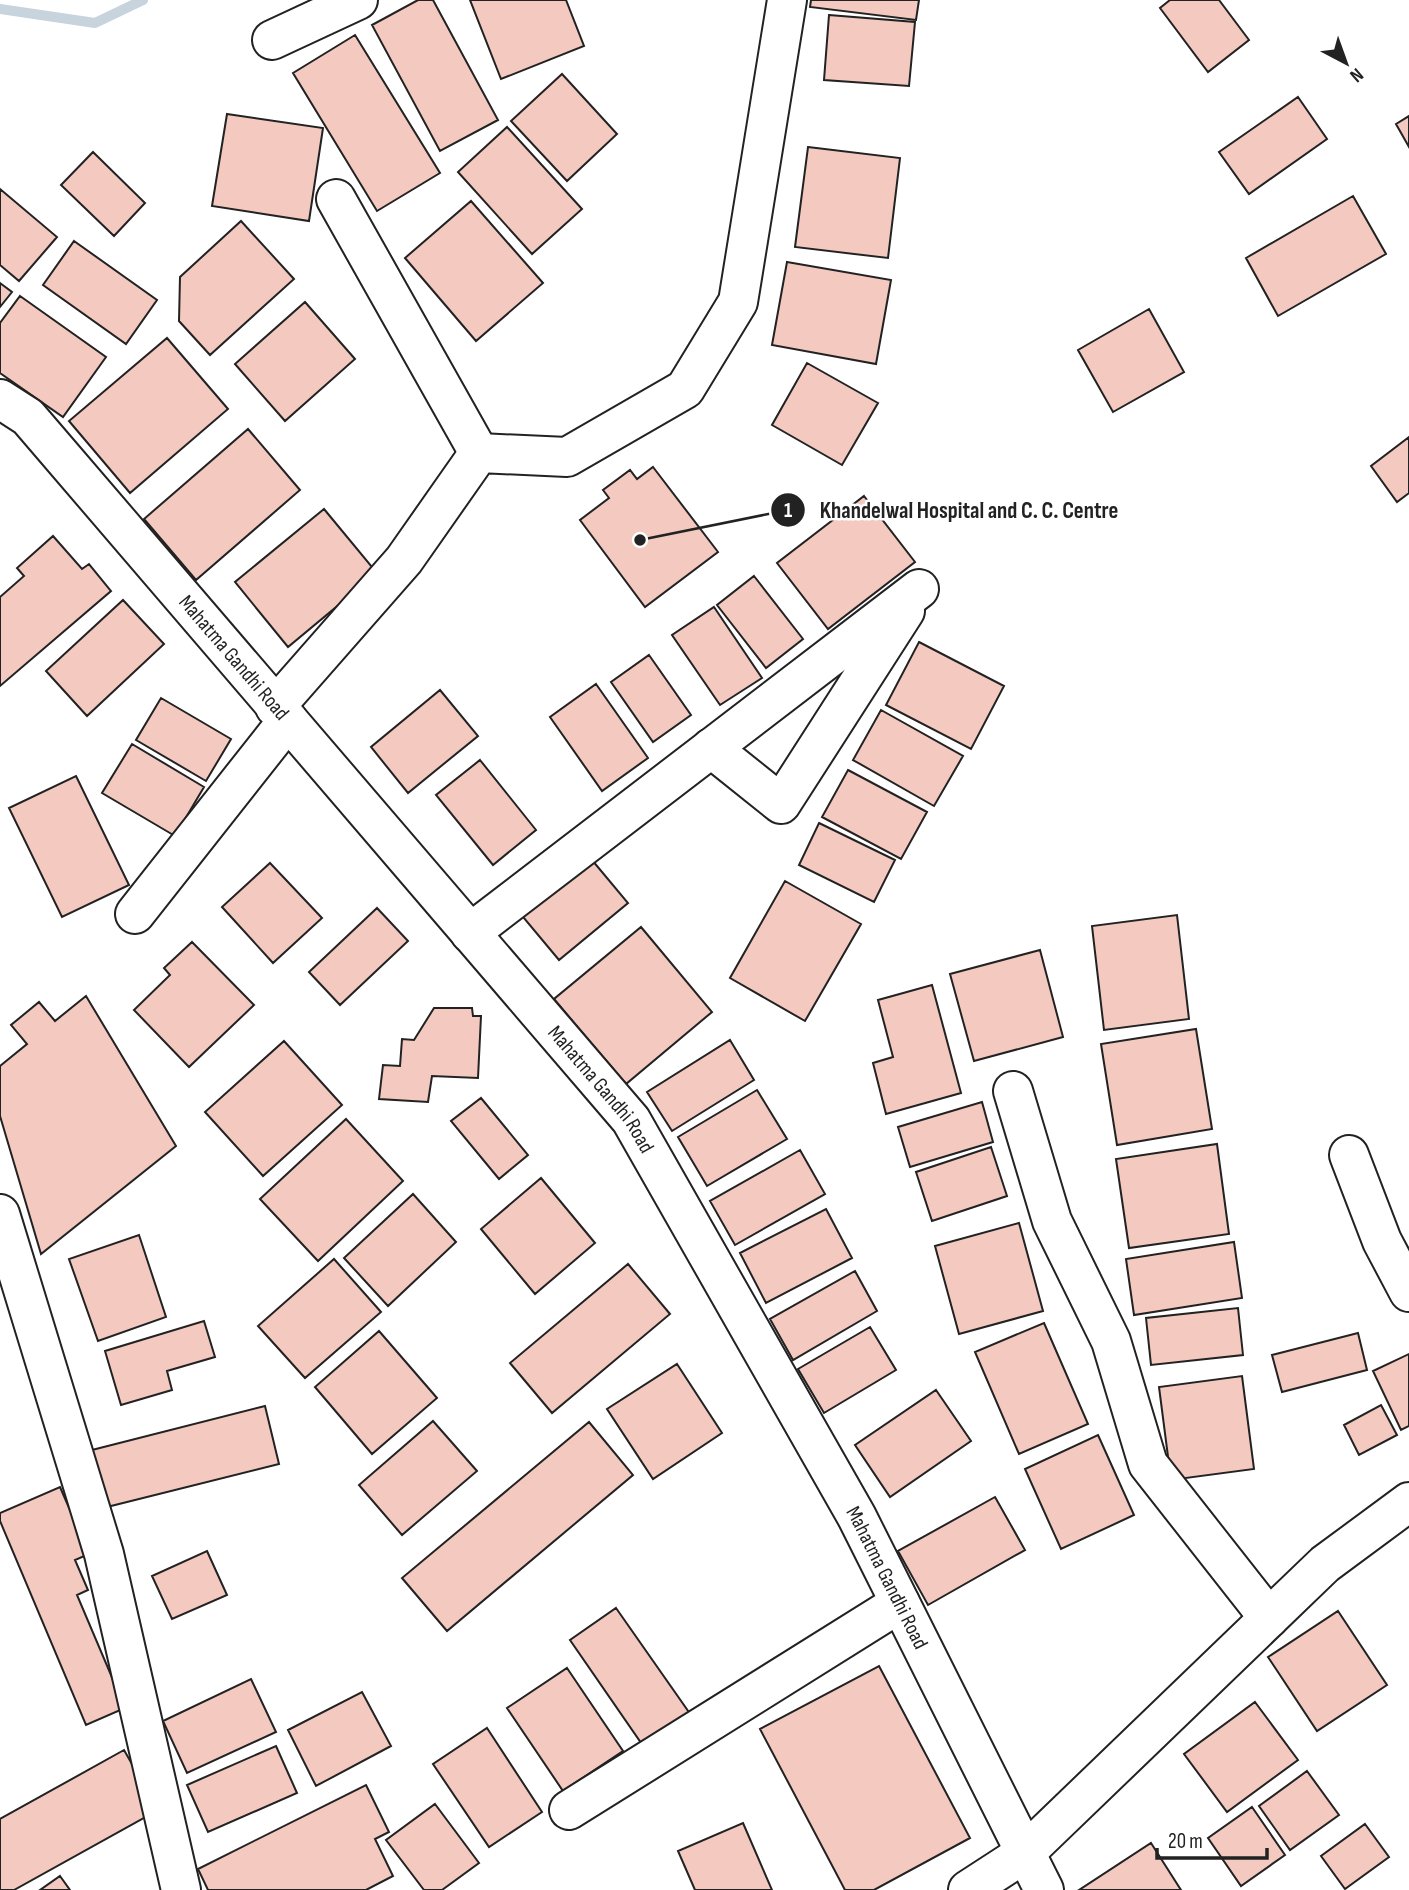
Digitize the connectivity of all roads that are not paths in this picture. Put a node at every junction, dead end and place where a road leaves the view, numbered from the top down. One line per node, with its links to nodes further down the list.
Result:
1 (358, 0): 3 (street)
2 (787, 0): 6 (street)
3 (272, 40)
4 (337, 199): 6 (street)
5 (0, 399): 7 (street, Mahatma Gandhi Road)
6 (478, 453): 7 (street)
7 (281, 714): 9 (street); 10 (street, Mahatma Gandhi Road)
8 (711, 748): 8 (street); 10 (street)
9 (135, 914)
10 (470, 933): 16 (street, Mahatma Gandhi Road)
11 (1013, 1091): 17 (street)
12 (1349, 1155): 14 (street)
13 (0, 1214): 20 (street)
14 (1409, 1292)
15 (1409, 1502): 17 (street)
16 (900, 1603): 18 (street); 19 (street, Mahatma Gandhi Road)
17 (1269, 1618): 19 (street)
18 (569, 1810)
19 (1025, 1853): 21 (street); 22 (street, Mahatma Gandhi Road)
20 (181, 1890)
21 (968, 1890)
22 (1044, 1890)

